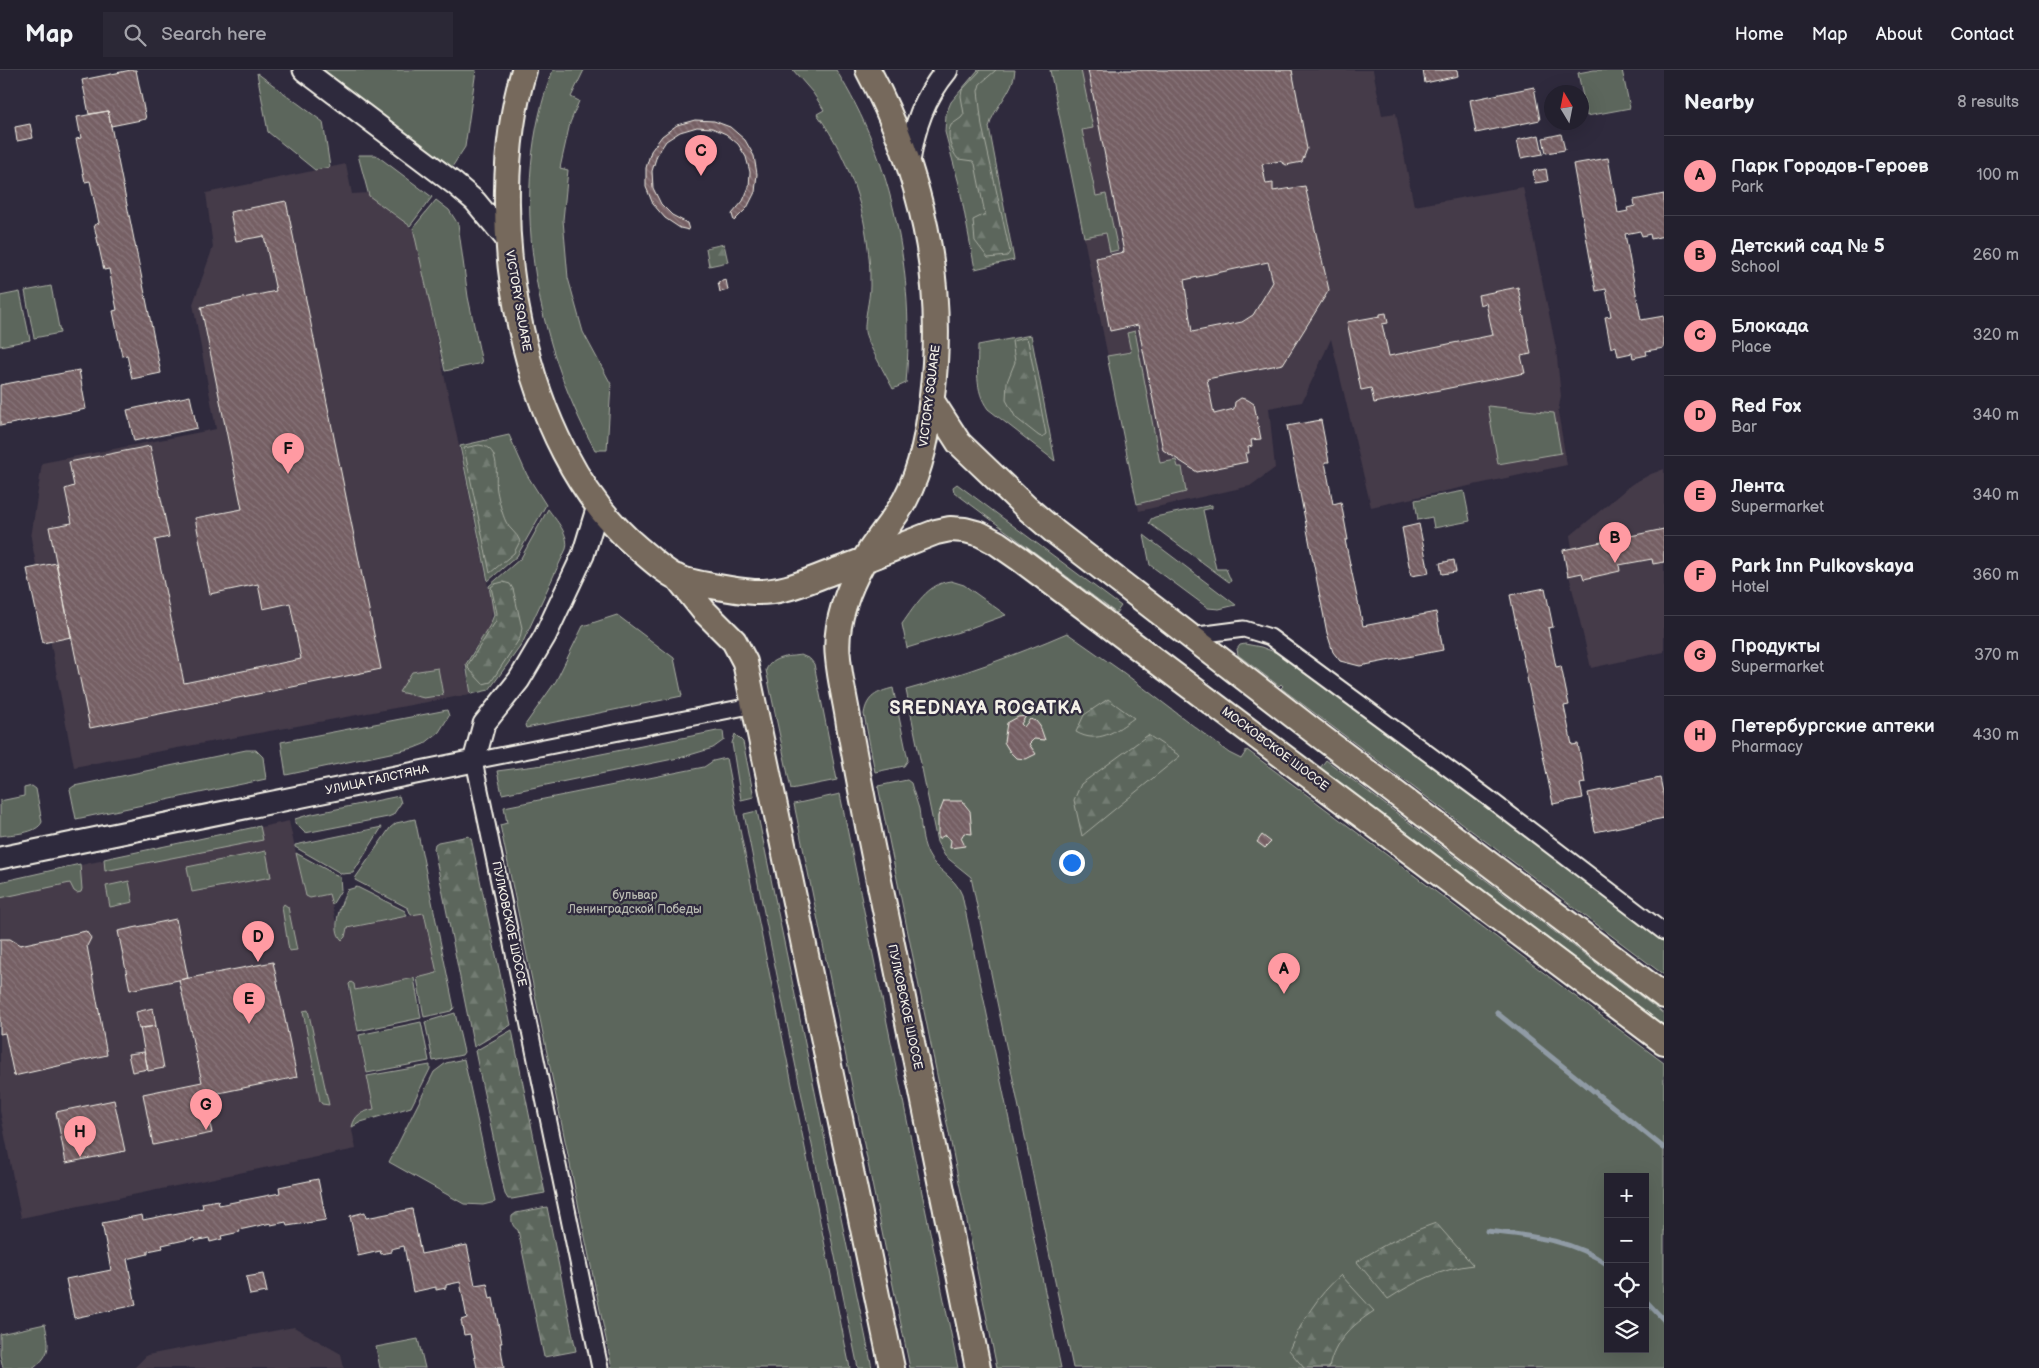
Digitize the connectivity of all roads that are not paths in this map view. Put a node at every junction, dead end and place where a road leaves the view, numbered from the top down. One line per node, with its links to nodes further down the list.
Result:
1 (304, 70): 6 (street)
2 (524, 70): 6 (main road, VICTORY SQUARE)
3 (868, 70): 5 (main road, VICTORY SQUARE)
4 (947, 70): 5 (street)
5 (909, 162): 7 (main road, VICTORY SQUARE)
6 (508, 241): 8 (main road, VICTORY SQUARE)
7 (932, 401): 9 (main road, VICTORY SQUARE); 11 (main road)
8 (598, 506): 10 (main road, VICTORY SQUARE); 15 (street)
9 (864, 560): 10 (main road, VICTORY SQUARE); 14 (main road, МОСКОВСКОЕ ШОССЕ); 22 (main road, ПУЛКОВСКОЕ ШОССЕ)
10 (677, 577): 12 (main road)
11 (1190, 636): 13 (main road); 17 (street)
12 (755, 705): 15 (street); 21 (main road)
13 (1312, 730): 14 (main road); 18 (main road)
14 (1290, 760): 19 (main road, МОСКОВСКОЕ ШОССЕ)
15 (474, 761): 16 (street, УЛИЦА ГАЛСТЯНА); 20 (street, ПУЛКОВСКОЕ ШОССЕ)
16 (0, 858)
17 (1664, 932)
18 (1664, 996)
19 (1664, 1042)
20 (600, 1368)
21 (892, 1368)
22 (978, 1368)

